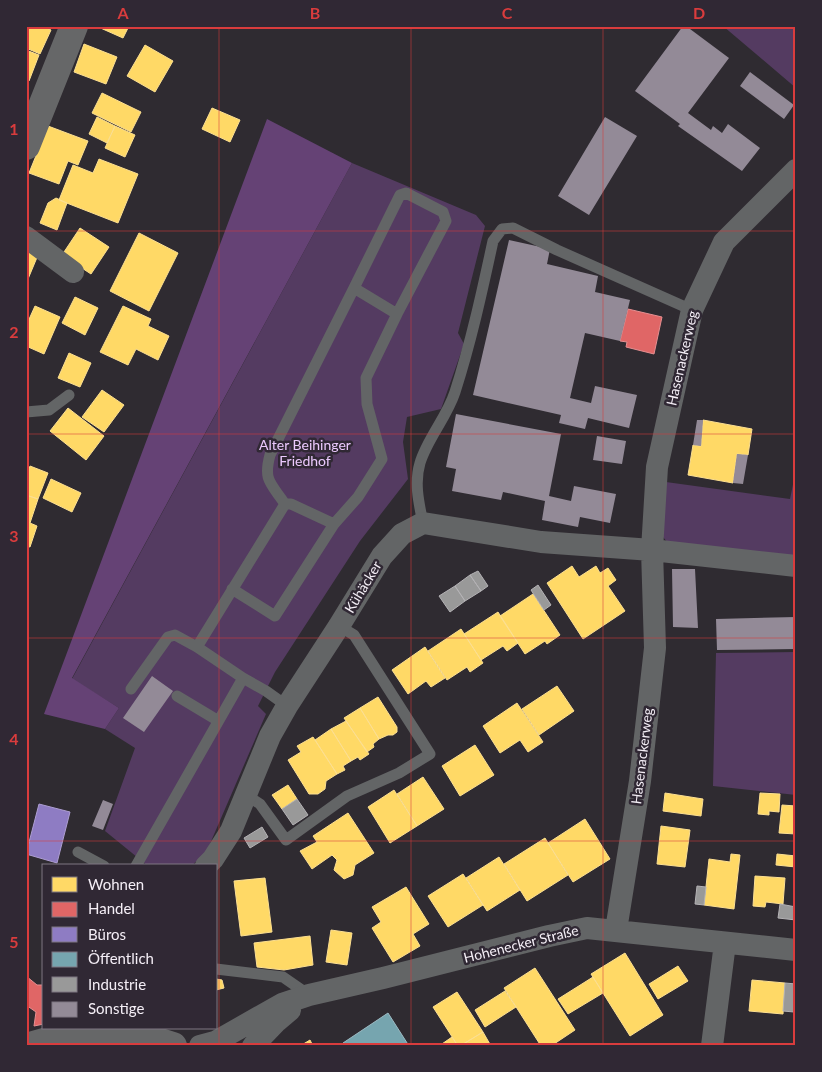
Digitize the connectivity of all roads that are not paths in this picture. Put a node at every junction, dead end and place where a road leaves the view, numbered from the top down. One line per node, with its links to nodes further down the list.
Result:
1 (74, 26): 2 (main road)
2 (26, 146)
3 (796, 170): 7 (street, Hasenackerweg)
4 (26, 237): 5 (street)
5 (73, 272)
6 (354, 288): 8 (lane); 8 (lane); 11 (lane)
7 (692, 310): 12 (lane); 14 (street, Hasenackerweg)
8 (397, 314): 13 (lane)
9 (69, 395): 10 (lane)
10 (26, 412)
11 (285, 504): 13 (lane); 16 (lane)
12 (423, 523): 14 (street); 17 (street, Kühäcker)
13 (334, 524): 16 (lane)
14 (652, 550): 15 (street); 29 (street, Hasenackerweg)
15 (796, 566)
16 (232, 589): 18 (lane)
17 (340, 626): 22 (street, Kühäcker); 24 (lane)
18 (197, 647): 19 (lane); 20 (lane)
19 (243, 678): 22 (lane); 23 (lane)
20 (131, 689)
21 (177, 696): 23 (lane)
22 (287, 706): 24 (street, Kühäcker)
23 (217, 720): 27 (lane)
24 (245, 794): 28 (street, Kühäcker)
25 (78, 852): 26 (lane)
26 (100, 864)
27 (137, 864)
28 (208, 864)
29 (616, 930): 30 (street, Hohenecker Straße); 33 (street, Hohenecker Straße)
30 (725, 943): 31 (street, Hohenecker Straße); 39 (street)
31 (796, 950)
32 (218, 970): 33 (lane)
33 (301, 989): 34 (street, Hohenecker Straße); 38 (street, Hohenecker Straße)
34 (225, 1041): 37 (street, Hohenecker Straße)
35 (36, 1045): 36 (main road)
36 (173, 1046)
37 (200, 1046)
38 (253, 1046)
39 (712, 1046)

